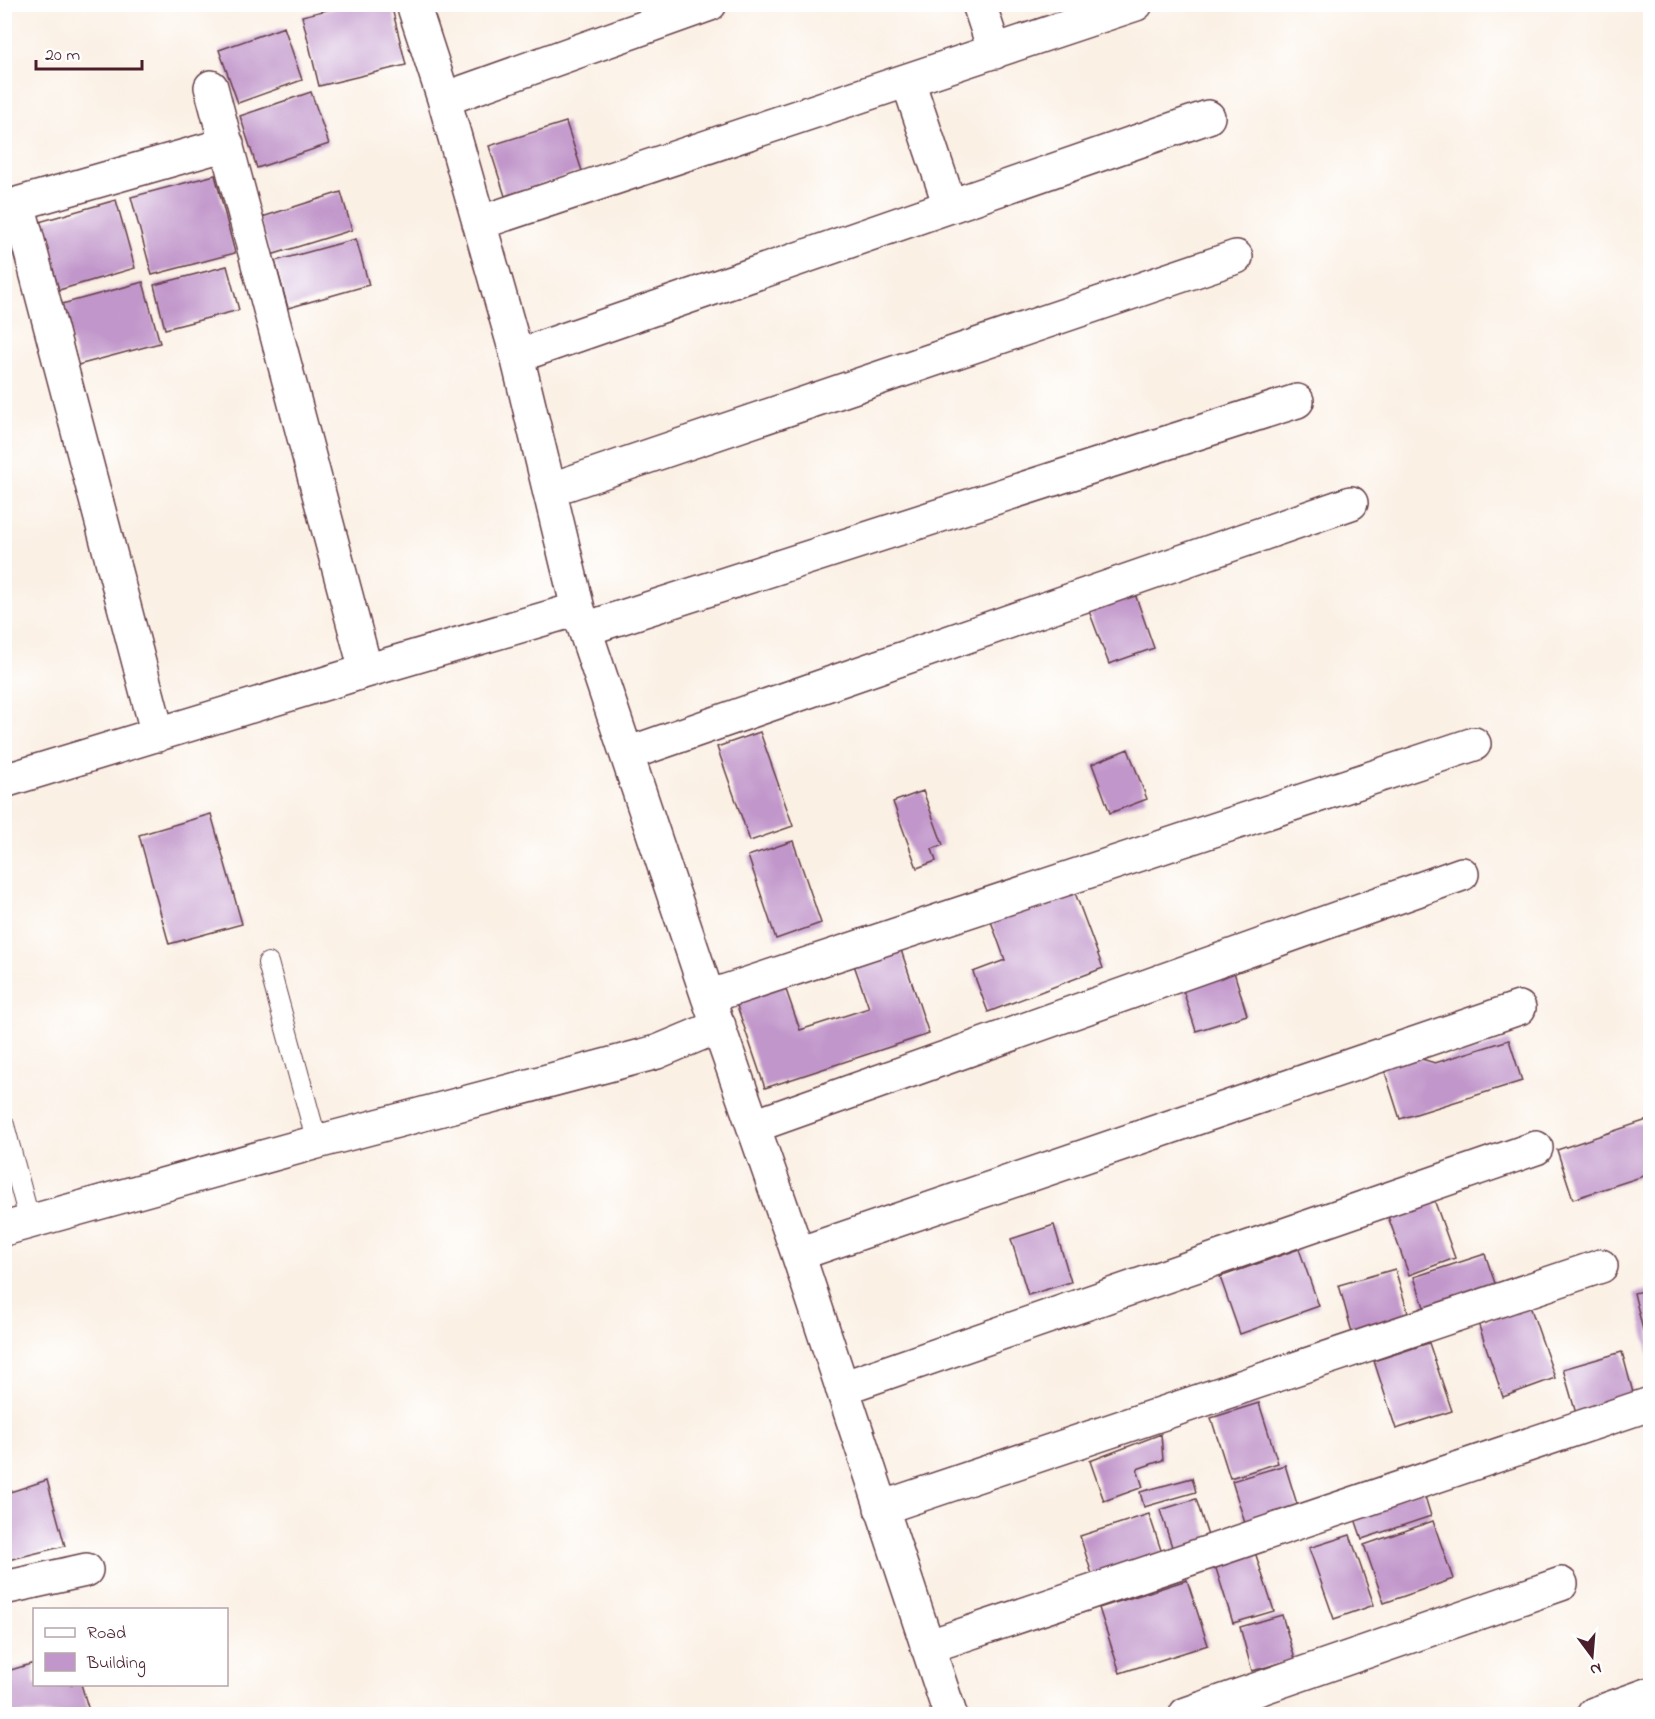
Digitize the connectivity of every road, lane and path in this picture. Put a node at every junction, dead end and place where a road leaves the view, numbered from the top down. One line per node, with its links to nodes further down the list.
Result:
1 (413, 4): 8 (street)
2 (710, 4): 8 (street)
3 (979, 4): 5 (street)
4 (1136, 4): 5 (street)
5 (994, 51): 6 (street)
6 (908, 81): 11 (street); 12 (street)
7 (211, 87): 10 (street)
8 (444, 99): 12 (street)
9 (1208, 117): 11 (street)
10 (227, 144): 19 (street); 20 (street)
11 (950, 206): 14 (street)
12 (479, 223): 14 (street)
13 (1236, 257): 16 (street)
14 (517, 356): 16 (street)
15 (1297, 401): 18 (street)
16 (549, 490): 18 (street)
17 (1351, 503): 22 (street)
18 (582, 619): 19 (street); 22 (street)
19 (366, 671): 20 (street)
20 (158, 735): 23 (street)
21 (1474, 744): 27 (street)
22 (627, 754): 27 (street)
23 (4, 781)
24 (1462, 874): 29 (street)
25 (268, 963): 30 (lane)
26 (1519, 1008): 33 (street)
27 (714, 1011): 29 (street); 30 (street)
28 (4, 1125): 32 (lane)
29 (754, 1126): 33 (street)
30 (318, 1142): 32 (street)
31 (1536, 1148): 35 (street)
32 (17, 1225)
33 (798, 1254): 35 (street)
34 (1601, 1266): 37 (street)
35 (842, 1388): 37 (street)
36 (1650, 1404): 41 (street)
37 (881, 1508): 41 (street)
38 (86, 1570): 40 (street)
39 (1561, 1584): 44 (street)
40 (4, 1588)
41 (927, 1647): 43 (street)
42 (1650, 1694): 45 (street)
43 (950, 1714)
44 (1186, 1714)
45 (1594, 1714)

